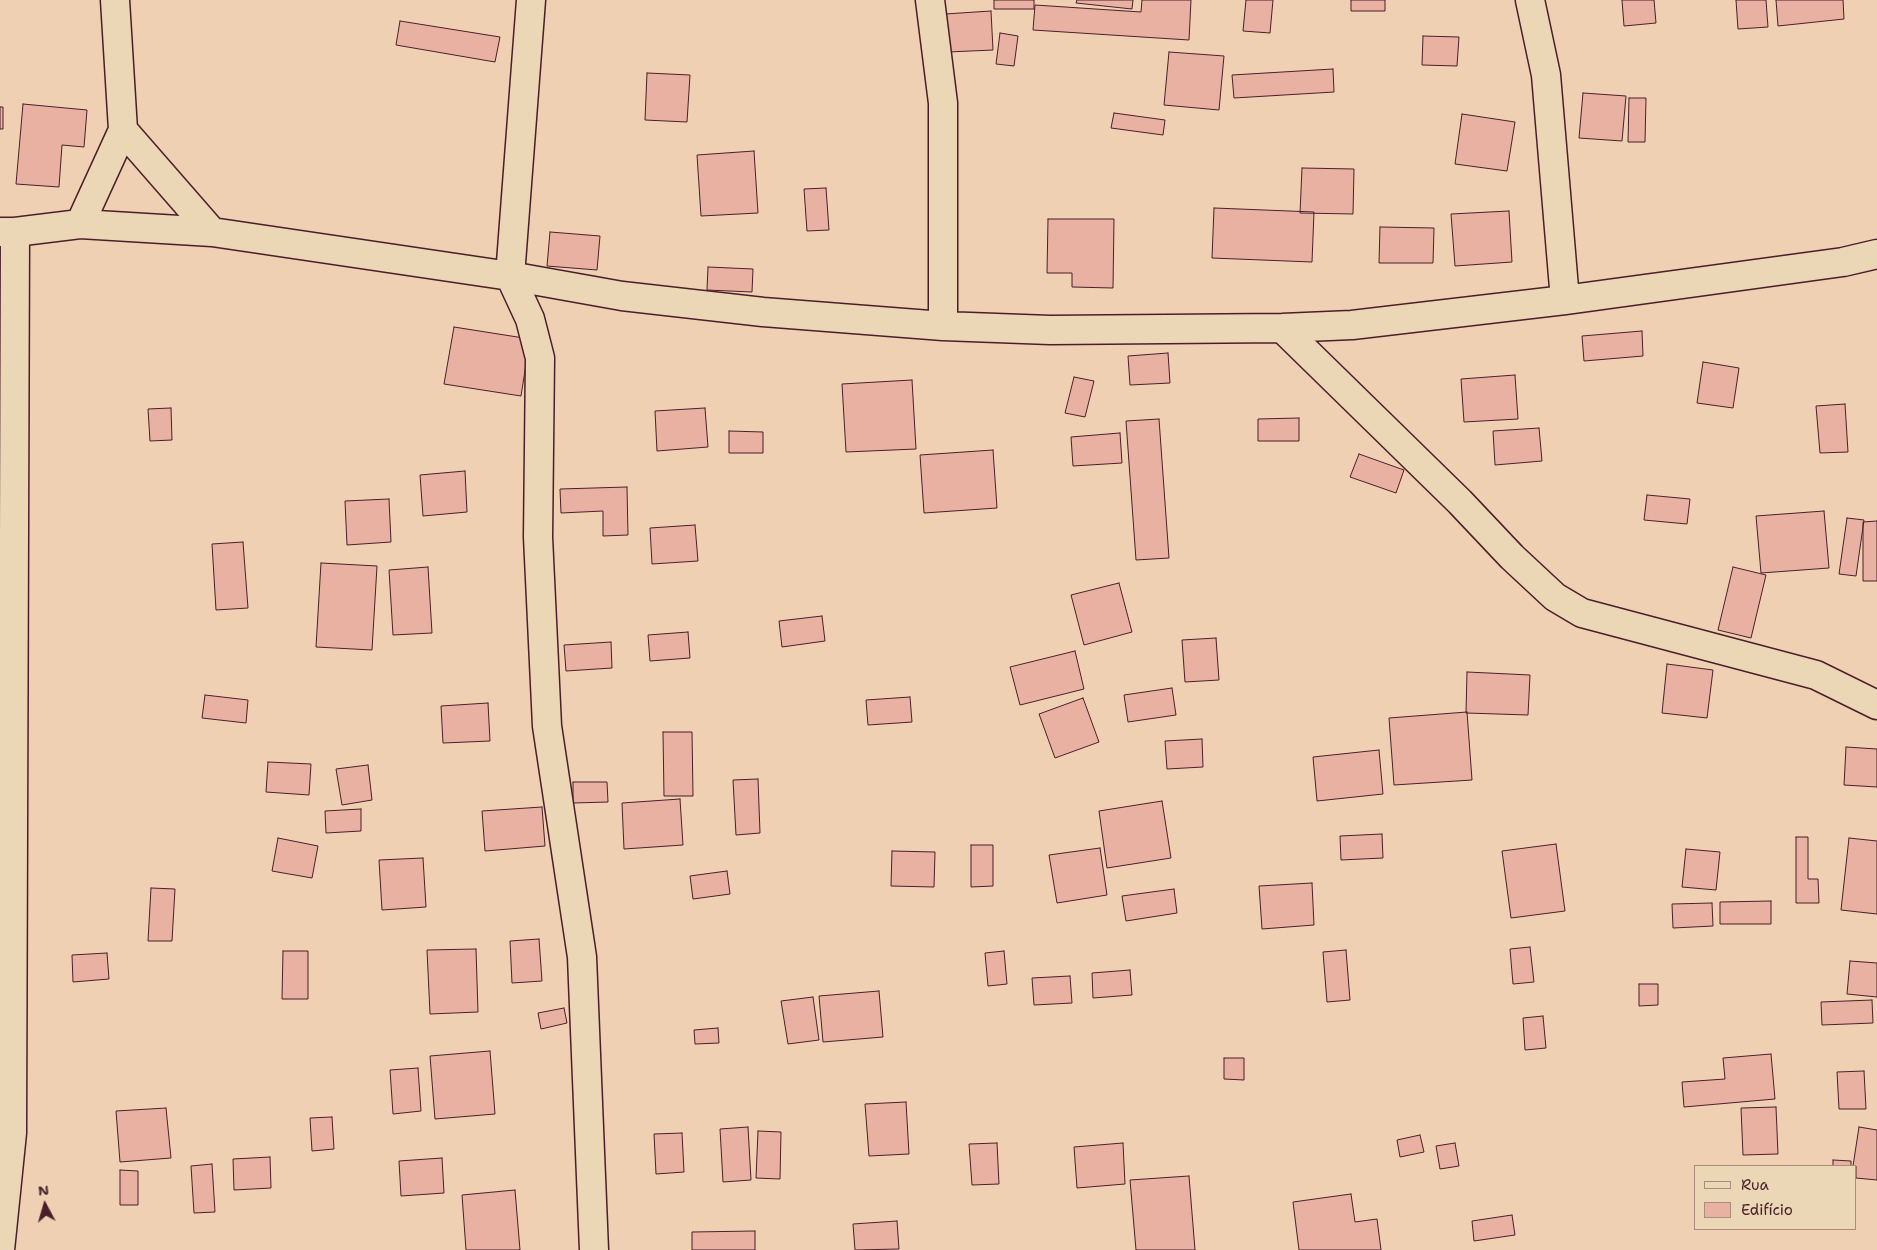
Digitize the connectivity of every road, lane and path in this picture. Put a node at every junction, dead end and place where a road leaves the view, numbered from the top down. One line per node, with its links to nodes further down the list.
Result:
1 (116, 0): 5 (street)
2 (531, 0): 10 (street)
3 (930, 0): 12 (street)
4 (1530, 0): 11 (street)
5 (123, 130): 6 (street); 8 (street)
6 (80, 224): 7 (street); 8 (street)
7 (8, 232): 15 (street)
8 (212, 232): 10 (street)
9 (1877, 254): 11 (street)
10 (510, 276): 12 (street); 16 (street)
11 (1565, 300): 13 (street)
12 (943, 326): 13 (street)
13 (1282, 328): 14 (street)
14 (1877, 705)
15 (0, 1250)
16 (594, 1250)

